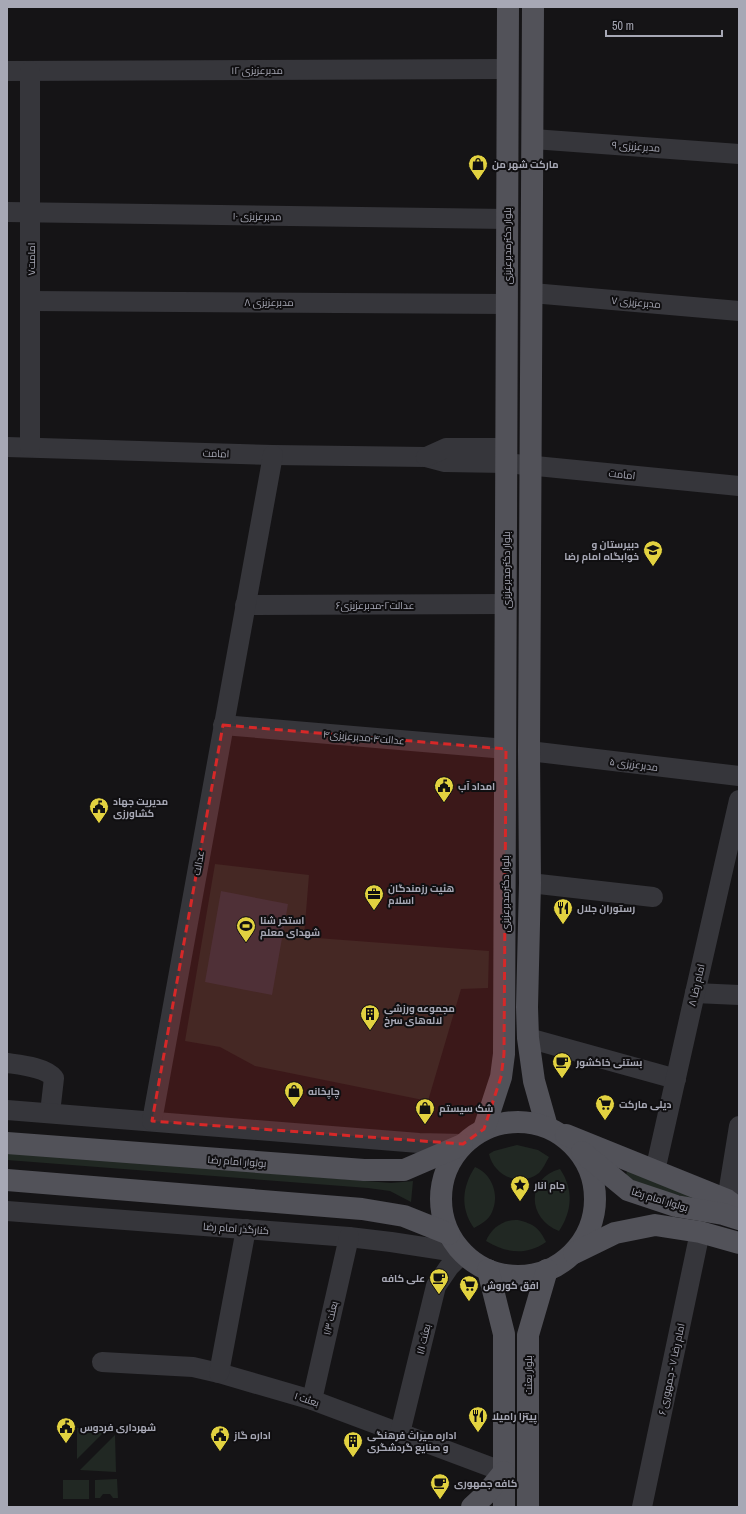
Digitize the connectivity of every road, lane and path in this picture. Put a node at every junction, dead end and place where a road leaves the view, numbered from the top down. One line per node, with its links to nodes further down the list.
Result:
1 (508, 7): 3 (main road, بلوار دکترمدبرعزیزی)
2 (534, 7): 4 (main road)
3 (508, 69): 4 (main road); 6 (street, مدبرعزیزی ۱۲); 11 (main road, بلوار دکترمدبرعزیزی)
4 (533, 70): 7 (main road)
5 (7, 71): 6 (street, مدبرعزیزی ۱۲)
6 (30, 71): 10 (street, امامت۷)
7 (533, 139): 8 (street, مدبرعزیزی ۹); 12 (main road)
8 (739, 154)
9 (7, 212): 10 (street, مدبرعزیزی ۱۰)
10 (31, 213): 11 (street, مدبرعزیزی ۱۰); 13 (street, امامت۷)
11 (507, 219): 14 (main road, بلوار دکترمدبرعزیزی)
12 (532, 293): 15 (street, مدبرعزیزی ۷); 20 (main road)
13 (31, 300): 14 (street, مدبرعزیزی ۸); 17 (street, امامت۷)
14 (507, 304): 19 (main road, بلوار دکترمدبرعزیزی)
15 (739, 311)
16 (7, 447): 17 (street, امامت)
17 (30, 447): 18 (street, امامت)
18 (273, 455): 19 (street, امامت); 23 (street, عدالت)
19 (506, 456): 20 (street, امامت); 22 (main road, بلوار دکترمدبرعزیزی)
20 (531, 465): 21 (street, امامت); 26 (main road)
21 (739, 486)
22 (506, 604): 23 (street, عدالت۲-مدبرعزیزی۶); 25 (main road, بلوار دکترمدبرعزیزی)
23 (245, 605): 24 (street, عدالت)
24 (223, 725): 25 (street, عدالت۴-مدبرعزیزی۴); 38 (street, عدالت)
25 (506, 749): 40 (main road, بلوار دکترمدبرعزیزی)
26 (529, 751): 27 (street, مدبرعزیزی ۵); 29 (main road)
27 (739, 776)
28 (739, 800): 31 (street, امام رضا ۸)
29 (530, 883): 30 (street); 33 (main road)
30 (653, 897)
31 (694, 993): 32 (street); 35 (street, امام رضا ۸)
32 (739, 995)
33 (528, 1038): 35 (street); 41 (main road)
34 (7, 1063): 37 (street)
35 (676, 1079): 45 (street, امام رضا ۸)
36 (7, 1110): 37 (street)
37 (50, 1114): 38 (street)
38 (152, 1121): 43 (street)
39 (739, 1128): 47 (street)
40 (484, 1129): 41 (main road); 43 (main road)
41 (551, 1129): 44 (main road, بولوار امام رضا); 45 (main road)
42 (7, 1143): 43 (main road, بولوار امام رضا)
43 (463, 1144): 52 (main road)
44 (573, 1144): 49 (main road, بولوار امام رضا); 56 (main road)
45 (656, 1171): 47 (main road)
46 (7, 1180): 52 (main road)
47 (733, 1204)
48 (7, 1210): 50 (street, کنارگذر امام رضا)
49 (739, 1219)
50 (246, 1229): 53 (street, کنارگذر امام رضا); 60 (street)
51 (700, 1232): 54 (main road); 56 (main road); 67 (street, امام رضا ۷ - جمهوری ۶)
52 (449, 1234): 55 (main road)
53 (349, 1237): 55 (street, کنارگذر امام رضا); 61 (street, بعثت ۱/۳)
54 (739, 1243)
55 (463, 1253): 57 (main road); 62 (street, بعثت ۱/۱)
56 (572, 1253): 58 (main road)
57 (488, 1270): 58 (main road); 63 (main road)
58 (548, 1270): 66 (main road, بلوار بعثت)
59 (102, 1362): 60 (street, بعثت ۱)
60 (218, 1372): 61 (street, بعثت ۱)
61 (312, 1400): 62 (street, بعثت ۱)
62 (400, 1433): 63 (street, بعثت ۱)
63 (504, 1472): 64 (main road); 65 (main road)
64 (472, 1507)
65 (504, 1507)
66 (528, 1507)
67 (642, 1507)

